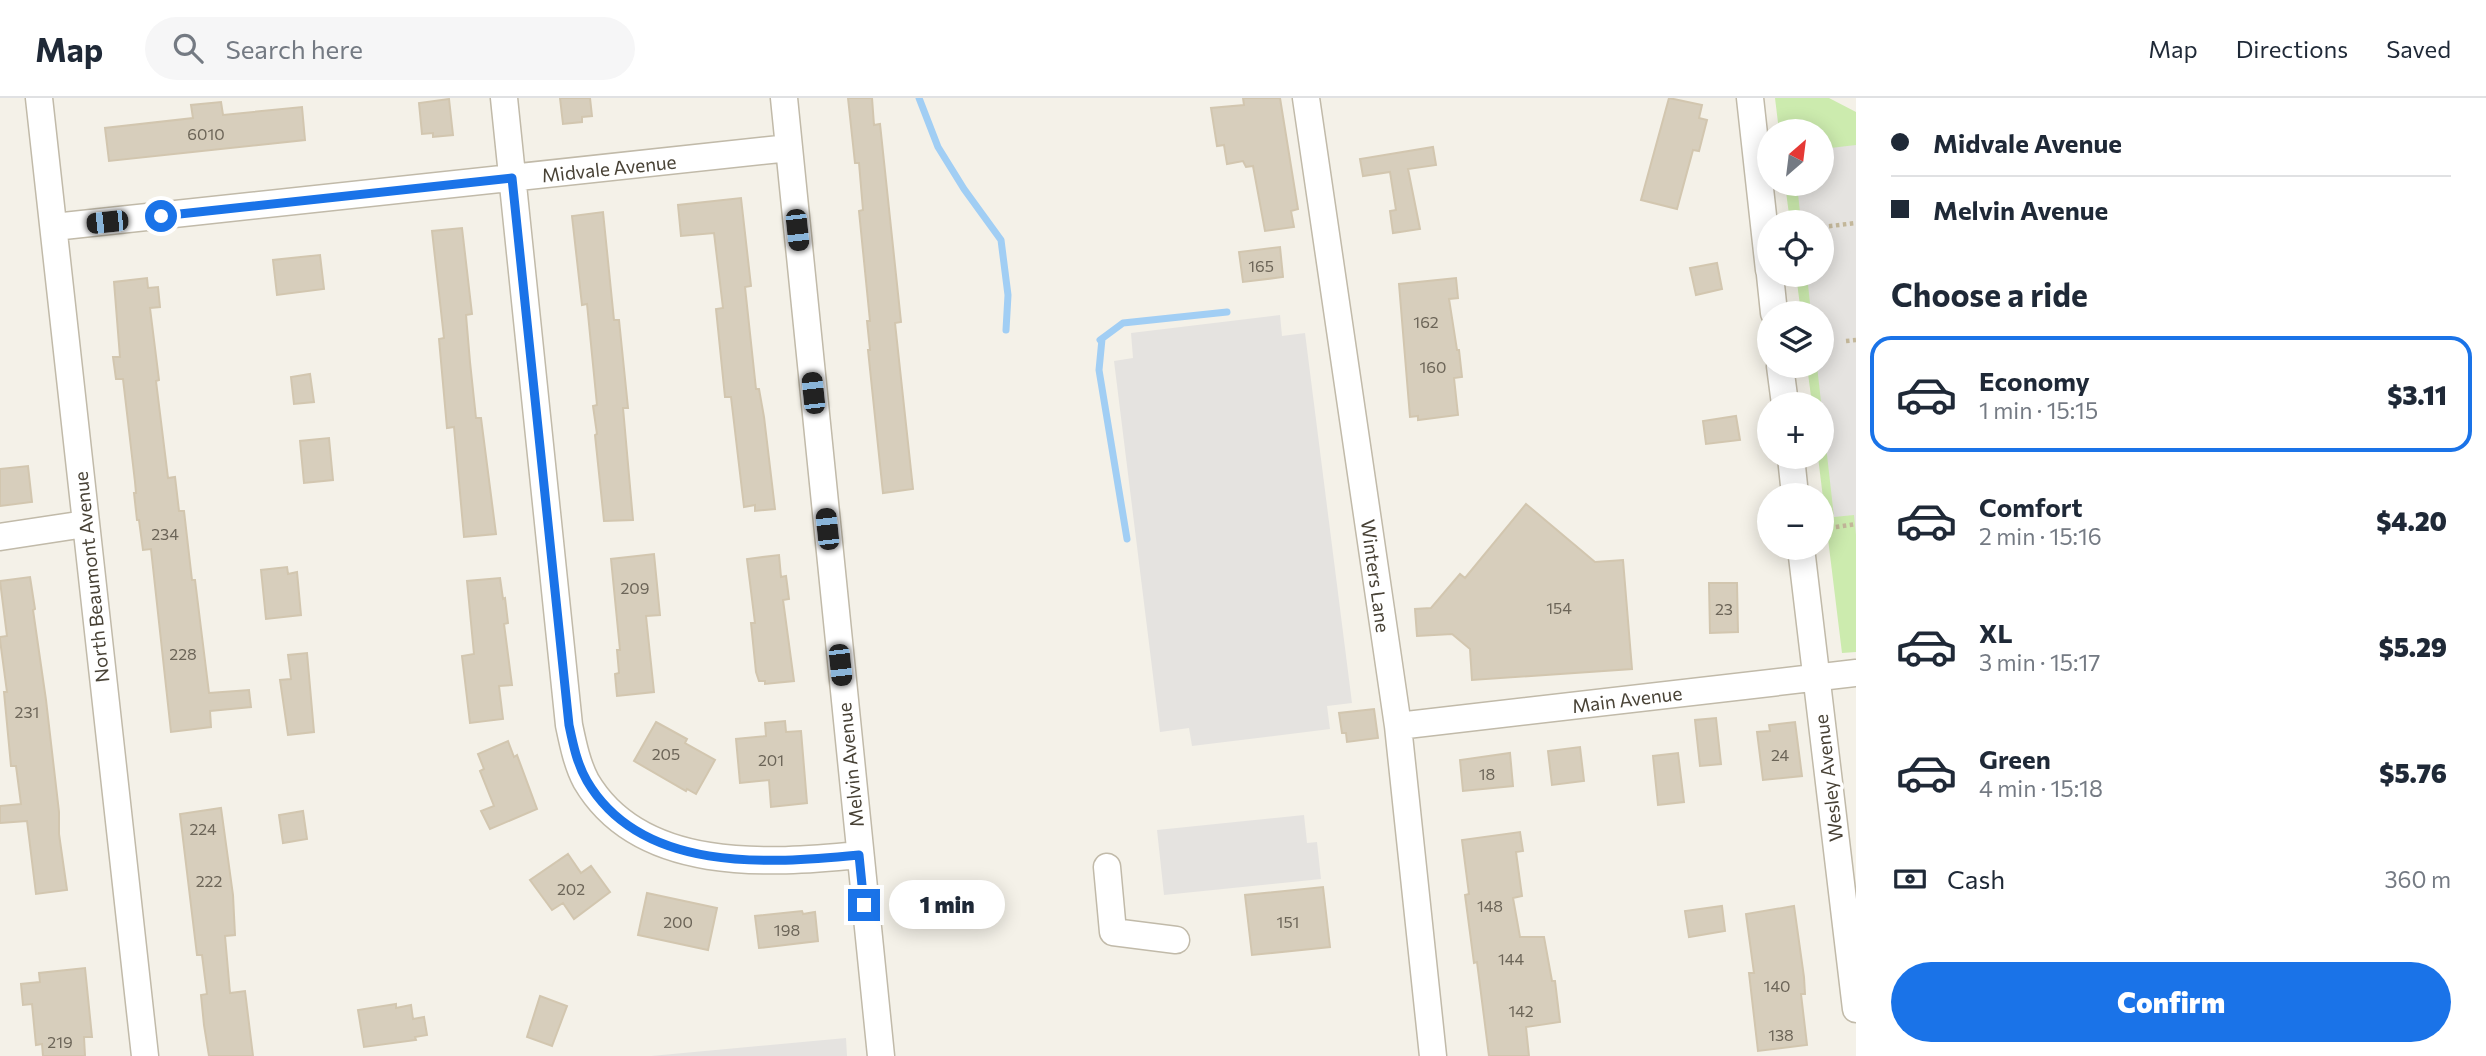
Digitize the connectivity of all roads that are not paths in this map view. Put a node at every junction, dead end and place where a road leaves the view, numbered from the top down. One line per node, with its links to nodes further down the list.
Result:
1 (39, 98): 9 (street, North Beaumont Avenue)
2 (504, 98): 7 (street)
3 (784, 98): 6 (street, Melvin Avenue)
4 (1306, 98): 15 (street, Winters Lane)
5 (1749, 98): 8 (street)
6 (789, 148): 7 (street, Midvale Avenue); 16 (street, Melvin Avenue)
7 (512, 178): 9 (street, Midvale Avenue); 16 (street)
8 (1762, 210)
9 (54, 227): 10 (street, North Beaumont Avenue)
10 (85, 524): 11 (street); 20 (street, North Beaumont Avenue)
11 (0, 537)
12 (1802, 560): 14 (street, Wesley Avenue)
13 (1856, 673): 14 (street, Main Avenue)
14 (1816, 677): 15 (street, Main Avenue); 19 (street, Wesley Avenue)
15 (1398, 726): 22 (street, Winters Lane)
16 (859, 855): 21 (street, Melvin Avenue)
17 (1107, 867): 18 (street)
18 (1176, 940)
19 (1856, 1009)
20 (145, 1056)
21 (881, 1056)
22 (1433, 1056)

